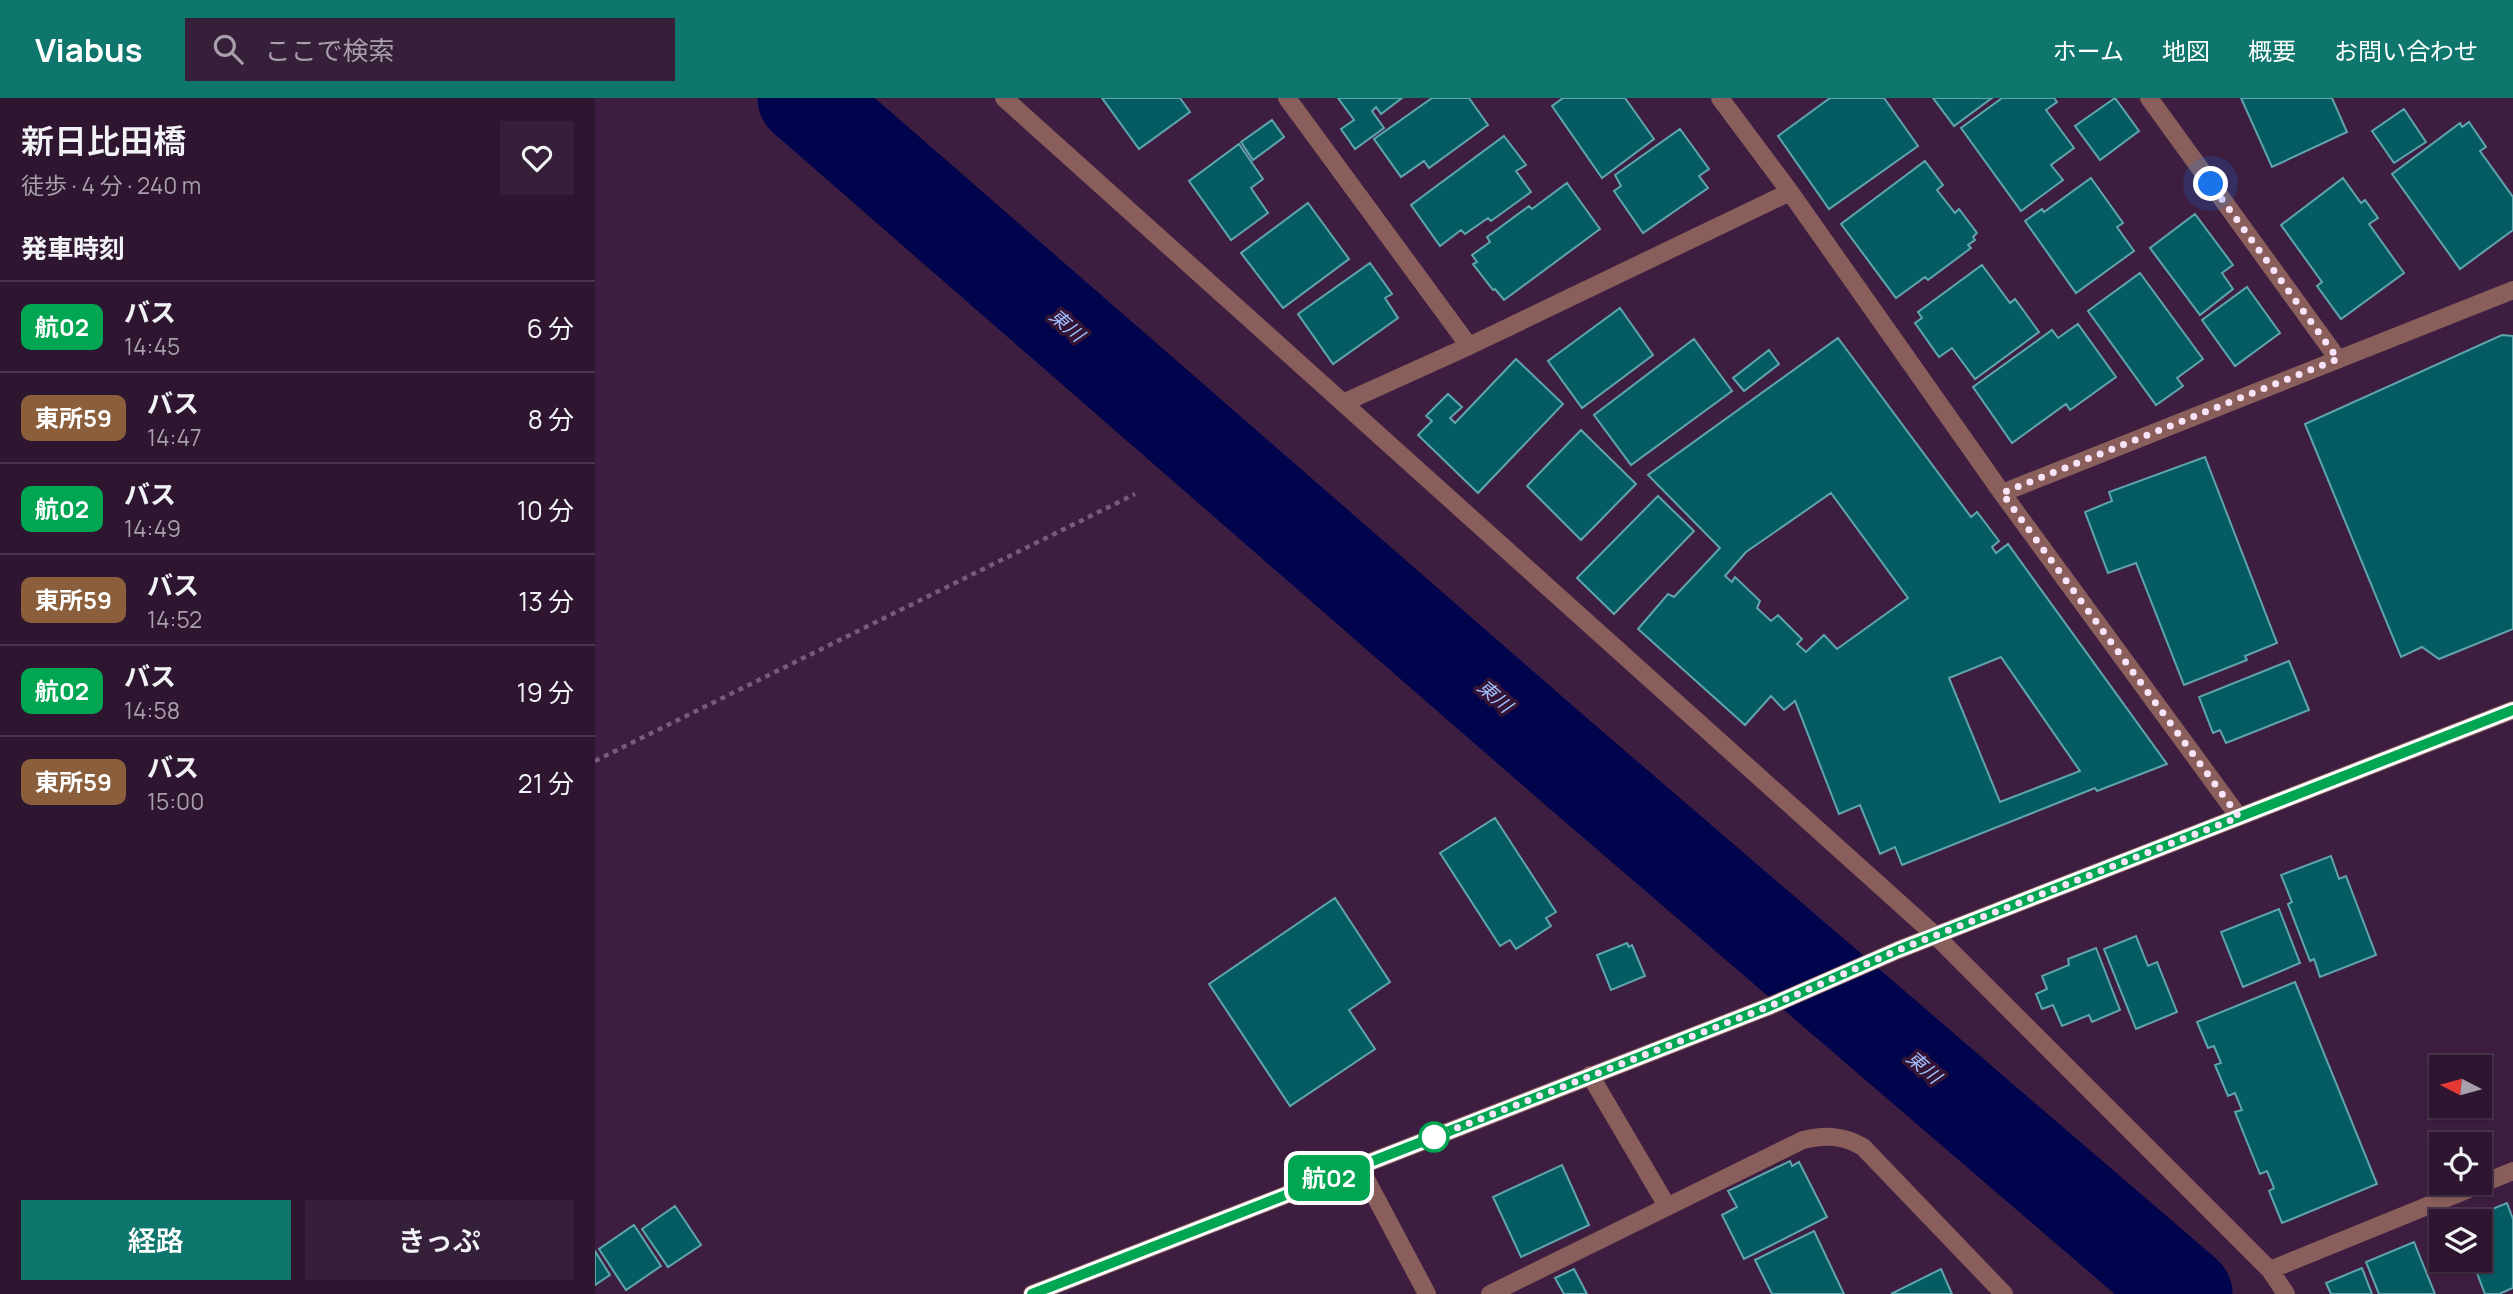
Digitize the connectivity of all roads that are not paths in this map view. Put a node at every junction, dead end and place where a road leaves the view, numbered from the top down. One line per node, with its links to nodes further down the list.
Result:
1 (1004, 98): 9 (street)
2 (1287, 98): 7 (street)
3 (1720, 98): 5 (street)
4 (2149, 98): 8 (street)
5 (1790, 192): 7 (street); 10 (street)
6 (2513, 290): 8 (street)
7 (1469, 346): 9 (street)
8 (2338, 359): 10 (street)
9 (1343, 403): 13 (street)
10 (2002, 493): 12 (street)
11 (2513, 710): 12 (street)
12 (2239, 817): 13 (street)
13 (1936, 936): 14 (street); 18 (street)
14 (1590, 1075): 15 (street); 17 (street)
15 (1359, 1166): 19 (street); 20 (street)
16 (2513, 1171): 18 (street)
17 (1667, 1206): 21 (street); 22 (street)
18 (2270, 1270): 23 (street)
19 (1032, 1294)
20 (1427, 1294)
21 (1490, 1294)
22 (2004, 1294)
23 (2286, 1294)

